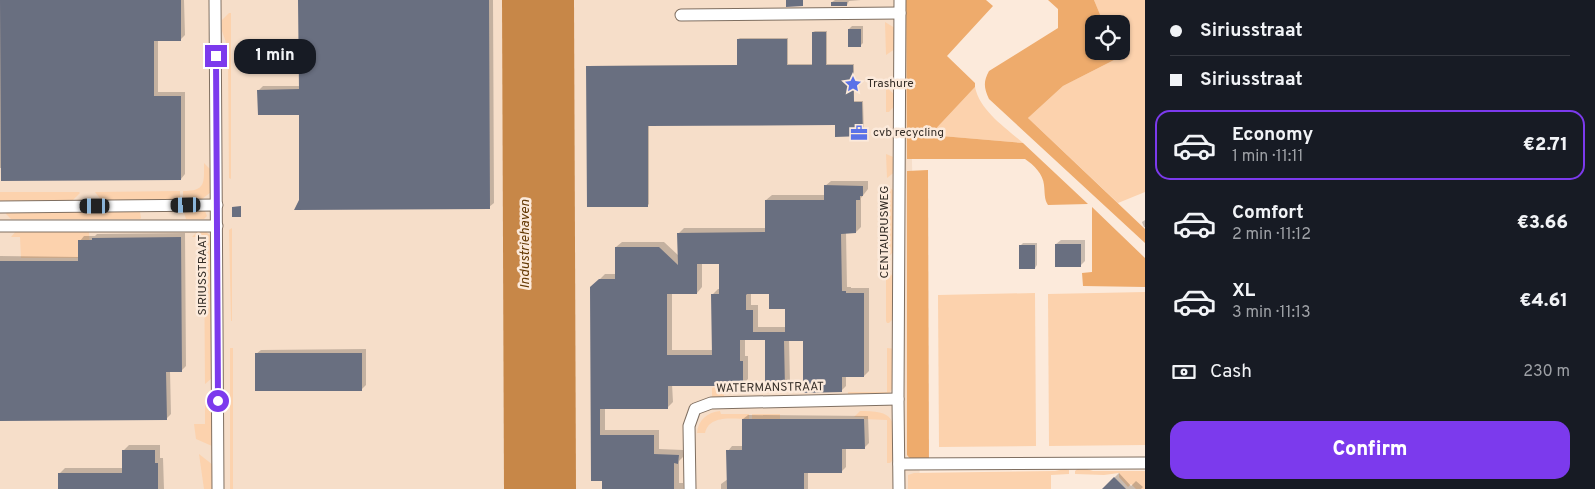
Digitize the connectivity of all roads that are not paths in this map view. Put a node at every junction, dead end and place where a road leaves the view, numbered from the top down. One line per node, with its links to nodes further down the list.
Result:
1 (216, 0): 5 (street, SIRIUSSTRAAT)
2 (900, 0): 3 (street, CENTAURUSWEG)
3 (900, 13): 4 (street); 11 (street, CENTAURUSWEG)
4 (681, 15)
5 (217, 205): 6 (street); 10 (street, SIRIUSSTRAAT)
6 (170, 206): 7 (street); 9 (street)
7 (0, 207)
8 (0, 226): 9 (street)
9 (172, 226): 10 (street)
10 (216, 226): 14 (street, SIRIUSSTRAAT)
11 (898, 400): 13 (street, CENTAURUSWEG); 15 (street, WATERMANSTRAAT)
12 (1144, 463): 13 (street)
13 (899, 464): 16 (street, CENTAURUSWEG)
14 (218, 489)
15 (690, 489)
16 (899, 489)

